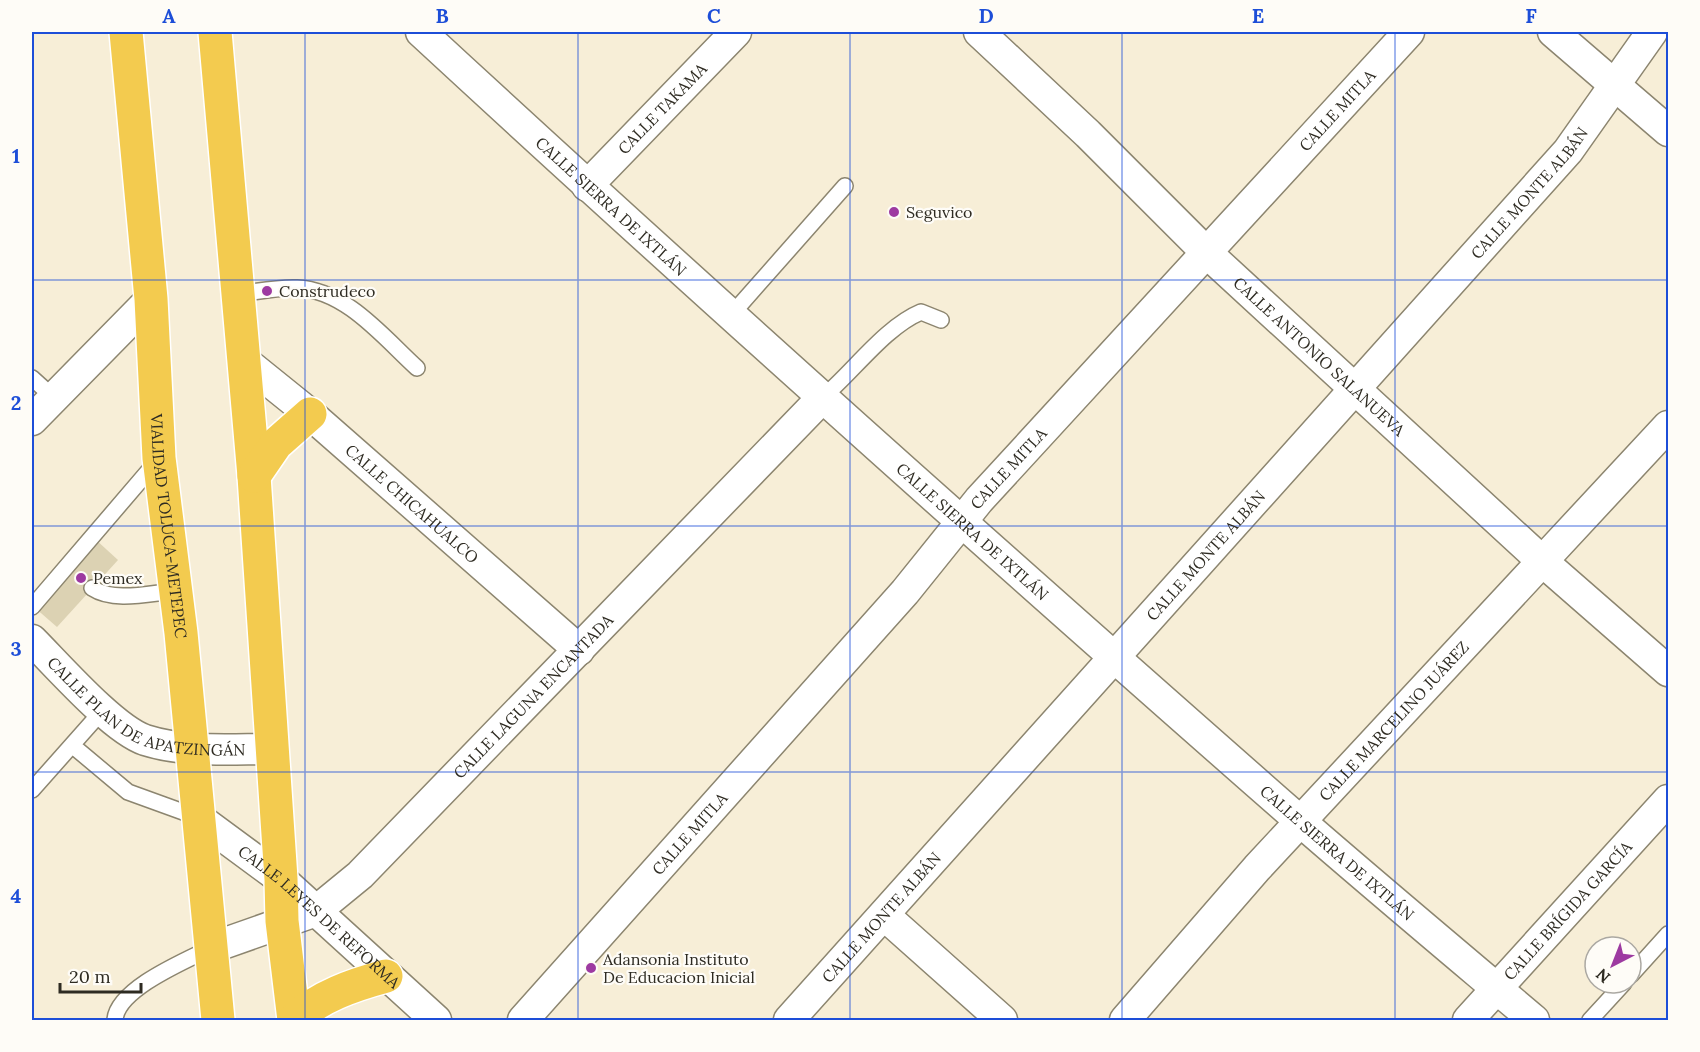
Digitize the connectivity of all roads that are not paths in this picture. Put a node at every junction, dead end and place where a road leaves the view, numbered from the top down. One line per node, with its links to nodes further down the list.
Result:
1 (126, 32): 15 (highway, VIALIDAD TOLUCA-METEPEC)
2 (215, 32): 14 (highway)
3 (421, 32): 11 (street, CALLE SIERRA DE IXTLÁN)
4 (736, 32): 11 (street, CALLE TAKAMA)
5 (979, 32): 13 (street, CALLE ANTONIO SALANUEVA)
6 (1409, 32): 13 (street, CALLE MITLA)
7 (1553, 32): 9 (street)
8 (1652, 32): 9 (street, CALLE MONTE ALBÁN)
9 (1614, 84): 10 (street); 21 (street, CALLE MONTE ALBÁN)
10 (1668, 131)
11 (587, 186): 16 (street, CALLE SIERRA DE IXTLÁN)
12 (845, 186): 16 (lane)
13 (1207, 254): 21 (street, CALLE ANTONIO SALANUEVA); 28 (street, CALLE MITLA)
14 (237, 294): 18 (highway); 19 (lane)
15 (151, 299): 20 (street); 26 (highway, VIALIDAD TOLUCA-METEPEC)
16 (732, 314): 22 (street, CALLE SIERRA DE IXTLÁN)
17 (941, 320): 22 (lane)
18 (243, 360): 23 (street, CALLE CHICAHUALCO); 27 (highway)
19 (417, 368)
20 (42, 388): 24 (street)
21 (1356, 388): 29 (street, CALLE ANTONIO SALANUEVA); 35 (street, CALLE MONTE ALBÁN)
22 (822, 397): 28 (street, CALLE SIERRA DE IXTLÁN); 34 (street, CALLE LAGUNA ENCANTADA)
23 (310, 414): 27 (highway); 34 (street, CALLE CHICAHUALCO)
24 (32, 420)
25 (1668, 426): 29 (street, CALLE MARCELINO JUÁREZ)
26 (159, 458): 31 (highway, VIALIDAD TOLUCA-METEPEC); 32 (lane)
27 (254, 476): 40 (highway)
28 (962, 521): 35 (street, CALLE SIERRA DE IXTLÁN); 59 (street, CALLE MITLA)
29 (1542, 561): 36 (street, CALLE ANTONIO SALANUEVA); 44 (street, CALLE MARCELINO JUÁREZ)
30 (92, 588): 31 (lane)
31 (175, 591): 39 (highway, VIALIDAD TOLUCA-METEPEC)
32 (32, 607)
33 (32, 640): 37 (street, CALLE PLAN DE APATZINGÁN)
34 (579, 650): 46 (street, CALLE LAGUNA ENCANTADA)
35 (1116, 657): 44 (street, CALLE SIERRA DE IXTLÁN); 47 (street, CALLE MONTE ALBÁN)
36 (1668, 670)
37 (104, 710): 38 (lane); 39 (street, CALLE PLAN DE APATZINGÁN)
38 (73, 746): 41 (lane); 43 (lane)
39 (193, 749): 40 (street, CALLE PLAN DE APATZINGÁN); 43 (highway, VIALIDAD TOLUCA-METEPEC)
40 (273, 749): 45 (highway)
41 (32, 790)
42 (1668, 800): 53 (street, CALLE BRÍGIDA GARCÍA)
43 (197, 817): 45 (street, CALLE LEYES DE REFORMA); 50 (highway, VIALIDAD TOLUCA-METEPEC)
44 (1302, 822): 53 (street, CALLE SIERRA DE IXTLÁN); 62 (street, CALLE MARCELINO JUÁREZ)
45 (281, 879): 46 (street, CALLE LEYES DE REFORMA); 48 (highway)
46 (316, 911): 48 (street, CALLE LAGUNA ENCANTADA); 52 (street, CALLE LEYES DE REFORMA)
47 (884, 915): 60 (street, CALLE MONTE ALBÁN); 61 (street)
48 (282, 921): 50 (street, CALLE LAGUNA ENCANTADA); 57 (highway)
49 (1668, 934): 51 (lane)
50 (211, 948): 55 (highway, VIALIDAD TOLUCA-METEPEC); 56 (lane)
51 (1643, 962)
52 (386, 976): 57 (highway); 58 (street, CALLE LEYES DE REFORMA)
53 (1497, 988): 63 (street, CALLE BRÍGIDA GARCÍA); 64 (street, CALLE SIERRA DE IXTLÁN)
54 (1613, 995): 65 (lane)
55 (216, 1018)
56 (115, 1020)
57 (294, 1020)
58 (436, 1020)
59 (523, 1020)
60 (789, 1020)
61 (1002, 1020)
62 (1125, 1020)
63 (1468, 1020)
64 (1534, 1020)
65 (1590, 1020)

